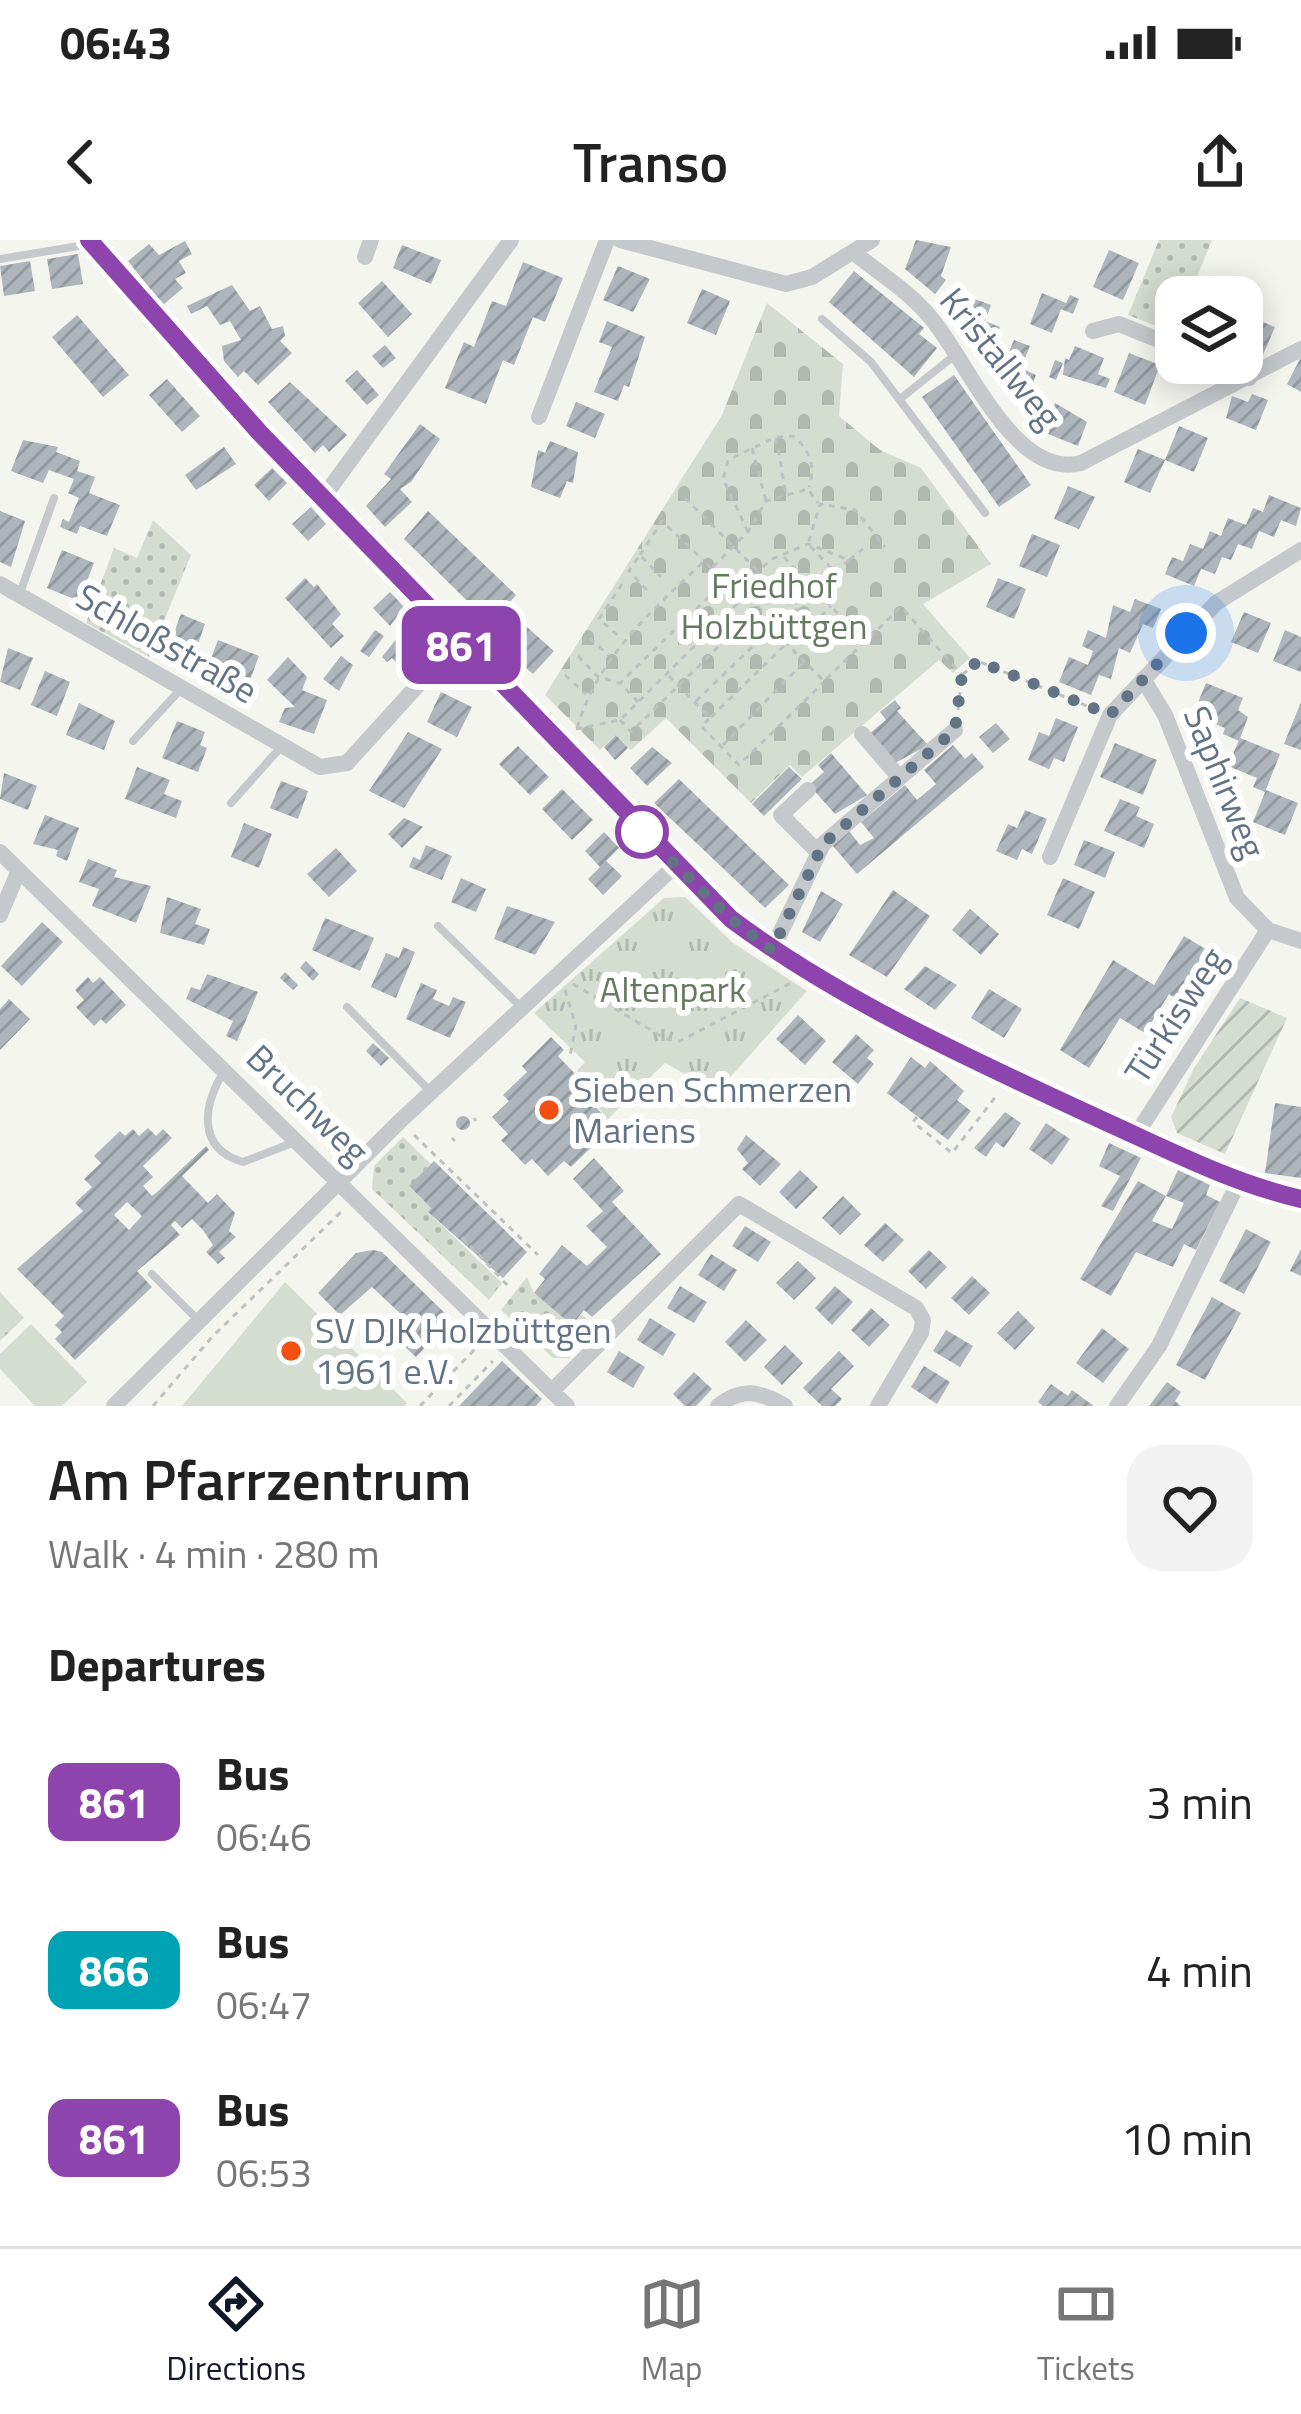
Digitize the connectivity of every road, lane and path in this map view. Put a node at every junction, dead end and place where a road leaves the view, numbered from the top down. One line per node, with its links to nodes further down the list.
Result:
1 (511, 240): 24 (street)
2 (607, 240): 17 (street)
3 (620, 240): 6 (street)
4 (872, 240): 7 (street)
5 (91, 242): 8 (lane); 24 (street)
6 (654, 245): 7 (street)
7 (853, 252): 13 (street, Kristallweg)
8 (0, 259)
9 (822, 319): 16 (lane)
10 (1093, 331): 11 (street)
11 (1155, 339)
12 (1301, 350): 14 (street, Kristallweg)
13 (956, 354): 15 (street, Kristallweg); 16 (lane)
14 (1263, 370)
15 (1235, 384)
16 (900, 399): 27 (lane)
17 (539, 417)
18 (776, 437): 19 (path); 20 (path); 21 (path)
19 (752, 447): 25 (path); 28 (path)
20 (808, 489): 21 (path); 26 (path)
21 (786, 495): 25 (path)
22 (685, 497): 30 (path)
23 (54, 498): 46 (lane, Schloßstraße)
24 (322, 499): 53 (street)
25 (766, 501): 28 (path)
26 (820, 504): 29 (path); 31 (path)
27 (985, 513)
28 (748, 532): 30 (path)
29 (808, 544): 35 (path); 36 (path); 36 (path)
30 (733, 546): 38 (path); 39 (path)
31 (884, 547)
32 (863, 549): 36 (path)
33 (1301, 550): 63 (street, Saphirweg)
34 (640, 555): 37 (path); 40 (path); 44 (path)
35 (782, 556): 39 (path); 48 (path)
36 (849, 560)
37 (704, 561): 38 (path); 52 (path)
38 (712, 569): 41 (path)
39 (758, 572): 45 (path); 48 (path)
40 (661, 577)
41 (724, 582): 45 (path); 65 (path)
42 (0, 584): 46 (street, Schloßstraße)
43 (622, 584): 52 (path)
44 (647, 590)
45 (737, 594): 47 (path)
46 (20, 595): 67 (street, Schloßstraße)
47 (742, 599): 49 (path); 59 (path)
48 (831, 606): 54 (path)
49 (754, 611): 50 (path); 66 (path)
50 (771, 628): 55 (path); 70 (path)
51 (590, 638): 57 (path)
52 (623, 640): 57 (path)
53 (458, 641): 78 (street); 79 (street, Schloßstraße)
54 (864, 642): 61 (path); 64 (path)
55 (786, 644): 58 (path); 72 (path)
56 (578, 656): 62 (path)
57 (610, 657): 62 (path)
58 (805, 662): 64 (path); 80 (path)
59 (668, 674): 66 (path); 69 (path)
60 (565, 675): 68 (path)
61 (962, 675): 71 (path); 75 (path)
62 (597, 676): 65 (path); 68 (path)
63 (1143, 680): 71 (street, Saphirweg); 89 (street, Saphirweg)
64 (824, 681): 80 (path)
65 (620, 683): 69 (path)
66 (678, 685): 70 (path); 73 (path)
67 (180, 690): 77 (lane); 79 (street, Schloßstraße)
68 (587, 695): 74 (path)
69 (638, 702): 73 (path)
70 (694, 702): 72 (path)
71 (1110, 715): 86 (street, Saphirweg)
72 (710, 718): 80 (path)
73 (620, 720): 74 (path)
74 (577, 728): 78 (path)
75 (955, 730): 81 (street)
76 (862, 734): 81 (street)
77 (133, 741)
78 (558, 746): 87 (street)
79 (281, 747): 83 (lane, Schloßstraße)
80 (721, 747)
81 (899, 778): 85 (street)
82 (808, 790): 85 (street)
83 (231, 803)
84 (0, 852): 88 (street, Bruchweg)
85 (818, 852): 94 (street)
86 (1050, 857)
87 (675, 866): 94 (street); 95 (street)
88 (19, 870): 90 (street); 100 (street, Bruchweg)
89 (1246, 909): 92 (street, Türkisweg)
90 (0, 915)
91 (438, 926): 97 (lane)
92 (1268, 930): 93 (street, Türkisweg); 105 (street, Türkisweg)
93 (1301, 940)
94 (772, 950): 96 (street)
95 (556, 973): 96 (path); 97 (street); 99 (path)
96 (808, 973): 101 (street)
97 (520, 1006): 102 (street)
98 (347, 1007): 102 (lane)
99 (570, 1057)
100 (225, 1069): 106 (street, Bruchweg); 106 (lane)
101 (1011, 1077): 103 (path); 105 (street)
102 (431, 1092): 104 (street)
103 (917, 1117)
104 (400, 1121): 107 (street); 112 (path)
105 (1136, 1136): 108 (street)
106 (298, 1140): 107 (street, Bruchweg)
107 (340, 1180): 109 (street, Bruchweg); 115 (street)
108 (1239, 1181): 110 (street); 127 (street)
109 (357, 1197): 116 (street, Bruchweg); 120 (path)
110 (1301, 1199)
111 (462, 1237): 114 (path)
112 (538, 1256)
113 (152, 1274): 115 (lane)
114 (509, 1287)
115 (199, 1322): 119 (street)
116 (494, 1329): 118 (street, Bruchweg); 121 (path)
117 (501, 1353): 122 (path)
118 (555, 1388): 123 (street, Bruchweg); 126 (street)
119 (114, 1406)
120 (152, 1406)
121 (420, 1406)
122 (449, 1406)
123 (567, 1406)
124 (718, 1406): 125 (street)
125 (785, 1406)
126 (878, 1406)
127 (1117, 1406)

